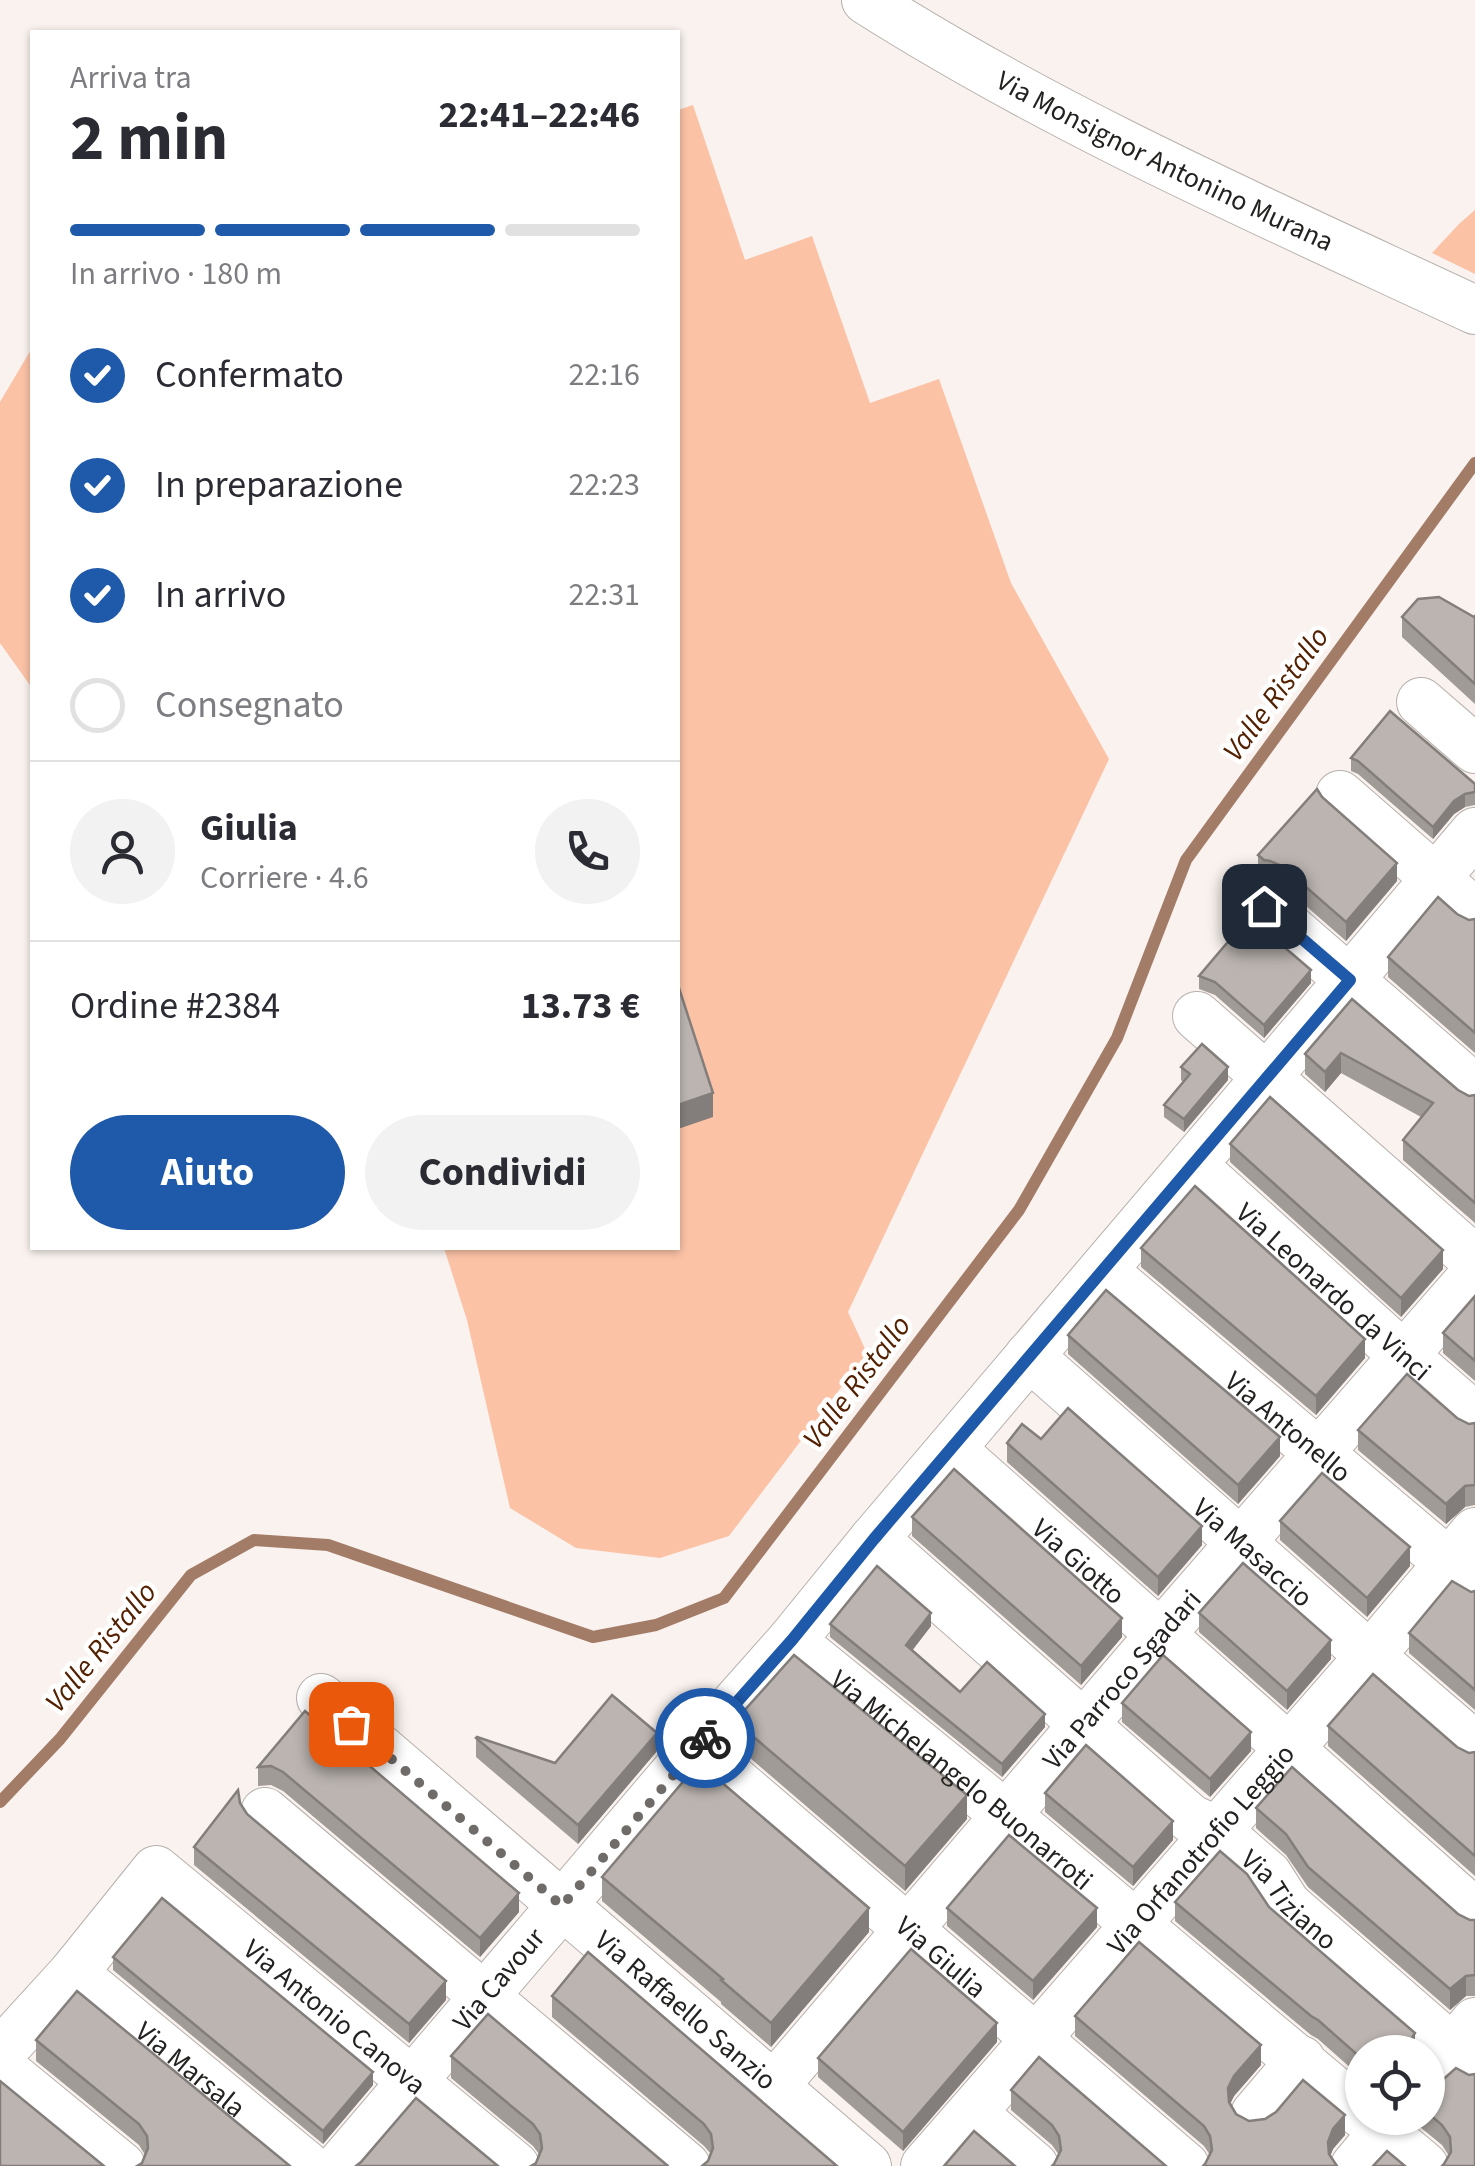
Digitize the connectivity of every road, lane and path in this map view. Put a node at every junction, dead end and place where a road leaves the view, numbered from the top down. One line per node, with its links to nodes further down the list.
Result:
1 (888, 5): 2 (street, Via Monsignor Antonino Murana)
2 (1474, 309)
3 (1421, 702): 4 (street)
4 (1475, 749)
5 (1340, 795): 7 (street)
6 (1475, 832): 7 (street, Via Cavour)
7 (1435, 878): 9 (street); 10 (street, Via Cavour)
8 (1264, 906): 10 (street)
9 (1475, 913)
10 (1350, 980): 12 (street, Via Cavour); 13 (street)
11 (1197, 1016): 12 (street)
12 (1268, 1077): 14 (street, Via Cavour); 15 (street)
13 (1475, 1089)
14 (1192, 1164): 16 (street, Via Cavour); 18 (street, Via Leonardo da Vinci)
15 (1475, 1260)
16 (1103, 1270): 19 (street, Via Cavour); 22 (street, Via Antonello)
17 (1475, 1274): 18 (street, Via Parroco Sgadari)
18 (1404, 1355): 20 (street, Via Leonardo da Vinci); 22 (street, Via Parroco Sgadari)
19 (1029, 1356): 21 (street, Via Cavour); 24 (street, Via Masaccio)
20 (1475, 1416)
21 (950, 1449): 23 (street, Via Cavour); 26 (street, Via Giotto)
22 (1319, 1454): 24 (street, Via Parroco Sgadari); 25 (street, Via Antonello)
23 (874, 1539): 27 (street, Via Cavour); 30 (street, Via Tiziano)
24 (1241, 1543): 26 (street, Via Parroco Sgadari); 28 (street, Via Masaccio)
25 (1466, 1559): 28 (street, Via Orfanotrofio Leggio)
26 (1162, 1634): 30 (street, Via Parroco Sgadari); 32 (street, Via Giotto)
27 (792, 1640): 33 (street, Via Cavour); 35 (street, Via Michelangelo Buonarroti)
28 (1370, 1656): 31 (street, Via Masaccio); 32 (street, Via Orfanotrofio Leggio)
29 (321, 1698): 37 (street, Via Raffaello Sanzio)
30 (1084, 1724): 35 (street, Via Parroco Sgadari); 36 (street, Via Tiziano)
31 (1475, 1746)
32 (1289, 1747): 36 (street, Via Orfanotrofio Leggio); 38 (street, Via Giotto)
33 (696, 1748): 37 (street, Via Cavour); 40 (street, Via Giulia)
34 (265, 1812): 42 (street)
35 (1007, 1816): 39 (street, Via Michelangelo Buonarroti); 40 (street, Via Parroco Sgadari)
36 (1216, 1830): 39 (street, Via Orfanotrofio Leggio); 45 (street, Via Tiziano)
37 (562, 1906): 42 (street, Via Cavour); 49 (street, Via Raffaello Sanzio)
38 (1475, 1914)
39 (1136, 1924): 43 (street, Via Orfanotrofio Leggio); 46 (street, Via Michelangelo Buonarroti)
40 (908, 1930): 43 (street, Via Giulia); 49 (street, Via Parroco Sgadari)
41 (73, 1973): 44 (street); 48 (street, Via Antonio Canova); 55 (street, Via Marsala)
42 (485, 1995): 48 (street, Via Cavour); 58 (street)
43 (1036, 2039): 51 (street, Via Orfanotrofio Leggio); 62 (street, Via Giulia)
44 (0, 2053)
45 (1457, 2054)
46 (1301, 2060): 50 (street, Via Michelangelo Buonarroti); 52 (street)
47 (0, 2066): 54 (street)
48 (412, 2082): 56 (street, Via Cavour); 57 (street, Via Antonio Canova)
49 (774, 2086): 59 (street, Via Raffaello Sanzio)
50 (1345, 2102)
51 (972, 2113): 60 (street, Via Orfanotrofio Leggio); 61 (street)
52 (1255, 2114)
53 (1381, 2135): 63 (street, Via Michelangelo Buonarroti)
54 (122, 2166)
55 (307, 2166)
56 (340, 2166)
57 (514, 2166)
58 (686, 2166)
59 (867, 2166)
60 (926, 2166)
61 (1034, 2166)
62 (1185, 2166)
63 (1424, 2166)

